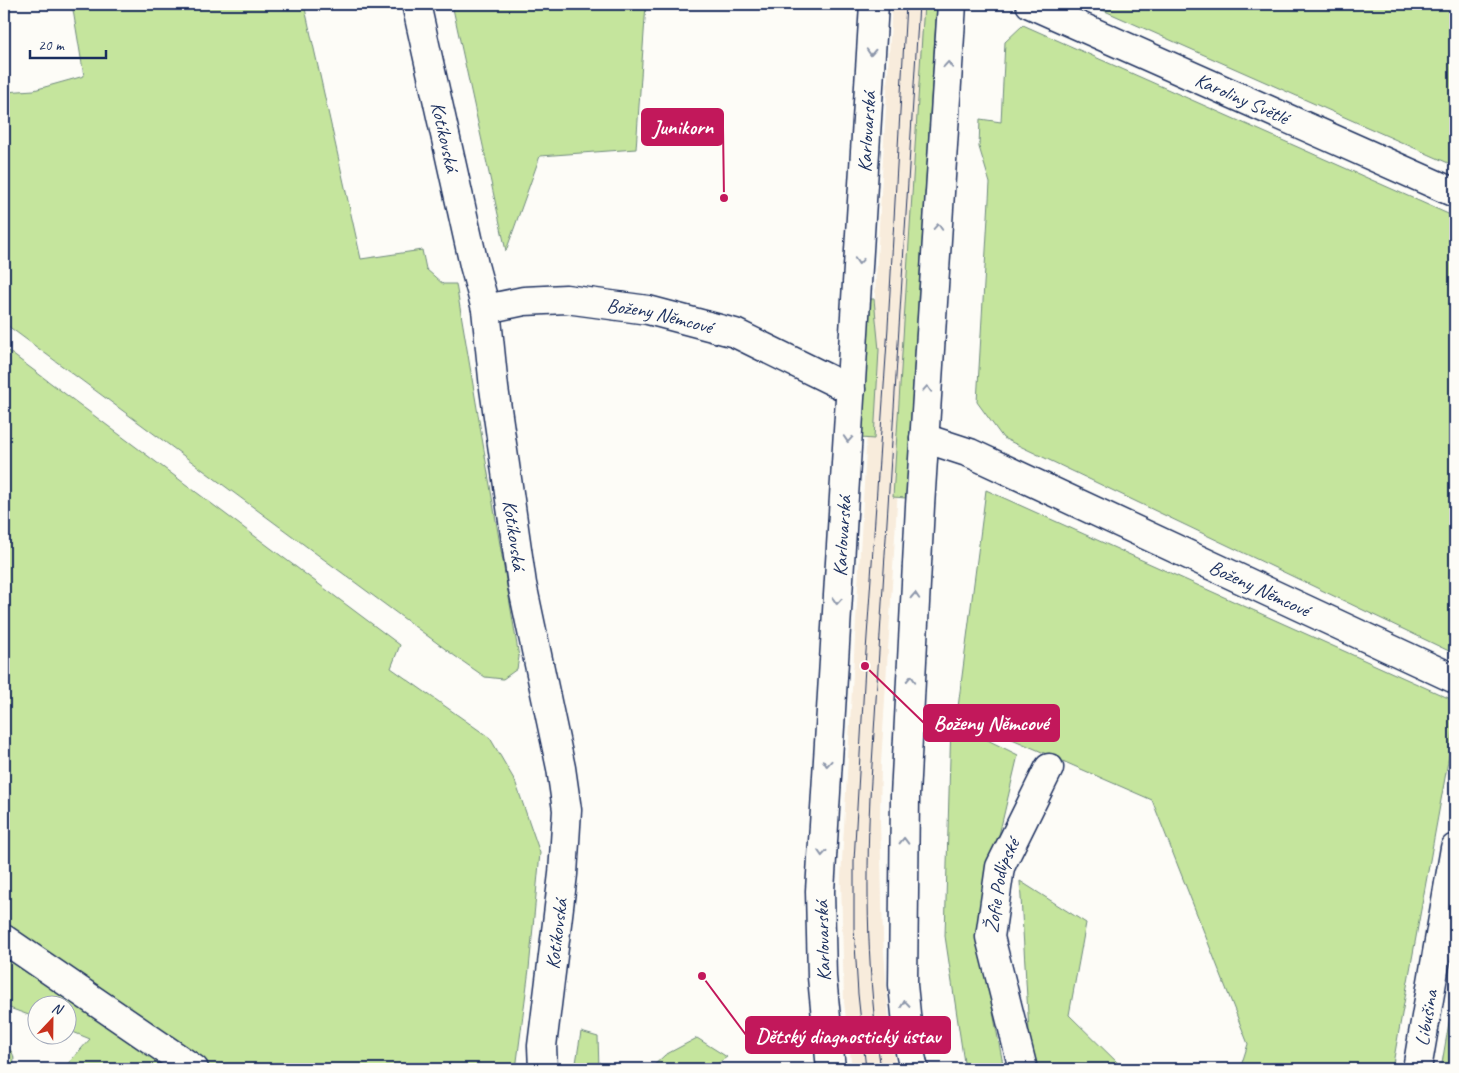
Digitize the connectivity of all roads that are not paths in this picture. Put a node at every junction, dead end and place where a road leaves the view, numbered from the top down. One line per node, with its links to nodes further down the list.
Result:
1 (416, 4): 6 (street, Kotíkovská)
2 (874, 4): 7 (street, Karlovarská, one-way to 7)
3 (952, 4): 8 (street, one-way to 3)
4 (1030, 4): 5 (street, Karoliny Světlé)
5 (1455, 193)
6 (486, 308): 7 (street, Boženy Němcové); 14 (street, Kotíkovská)
7 (851, 390): 15 (street, Karlovarská, one-way to 15)
8 (924, 438): 9 (street, Boženy Němcové); 16 (street, one-way to 8)
9 (1455, 678)
10 (1049, 768): 17 (street, Žofie Podlipské)
11 (1455, 848): 18 (street, Libušina)
12 (4, 939): 13 (street)
13 (194, 1069)
14 (543, 1069)
15 (831, 1069)
16 (914, 1069)
17 (1023, 1069)
18 (1417, 1069)

